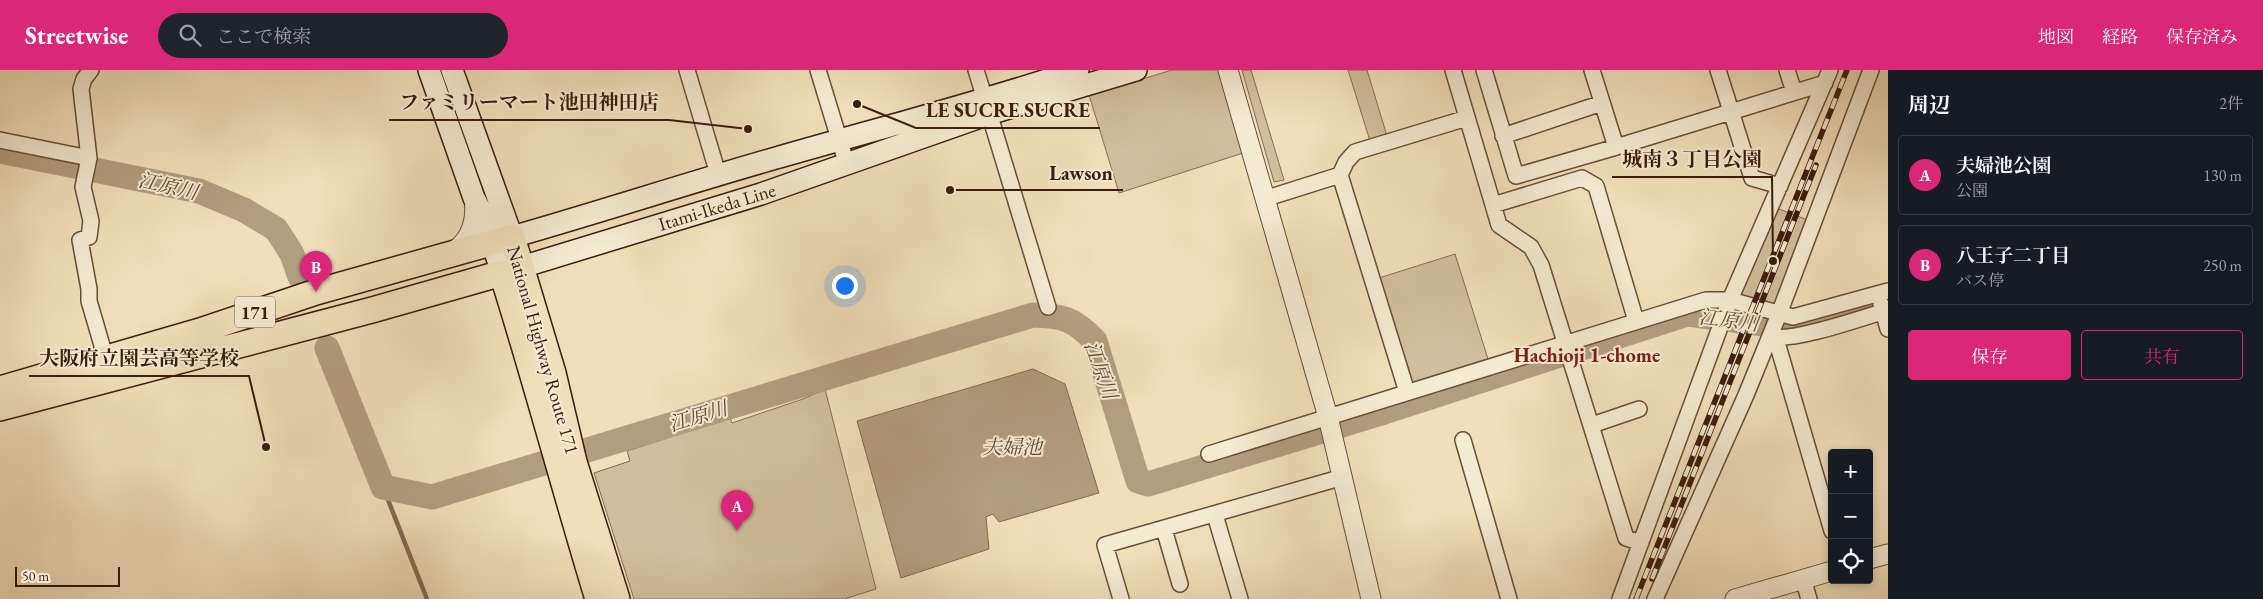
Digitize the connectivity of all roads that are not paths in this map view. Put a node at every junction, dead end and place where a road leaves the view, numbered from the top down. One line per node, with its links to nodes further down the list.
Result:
1 (91, 70): 26 (street)
2 (429, 70): 31 (main road)
3 (452, 70): 34 (main road)
4 (687, 70): 28 (street)
5 (818, 70): 23 (street)
6 (976, 70): 19 (street)
7 (1078, 70): 19 (main road, Itami-Ikeda Line)
8 (1136, 70): 19 (main road, Itami-Ikeda Line)
9 (1228, 70): 32 (street)
10 (1453, 70): 21 (street)
11 (1484, 70): 22 (street)
12 (1592, 70): 18 (street)
13 (1718, 70): 20 (street)
14 (1787, 70): 17 (street)
15 (1870, 70): 41 (street)
16 (1827, 76): 17 (street); 30 (street)
17 (1794, 92): 20 (street)
18 (1602, 103): 22 (street); 25 (street)
19 (987, 107): 23 (main road, Itami-Ikeda Line); 27 (main road, Itami-Ikeda Line); 39 (street)
20 (1731, 111): 25 (street); 30 (street)
21 (1467, 118): 29 (street); 33 (street)
22 (1504, 136): 25 (street)
23 (839, 139): 27 (street); 28 (main road, Itami-Ikeda Line)
24 (0, 140): 26 (street)
25 (1616, 147)
26 (89, 158): 46 (street)
27 (847, 165): 36 (main road, Itami-Ikeda Line)
28 (718, 174): 34 (main road, Itami-Ikeda Line)
29 (1340, 175): 32 (street); 48 (street)
30 (1780, 186): 38 (street)
31 (474, 198): 34 (main road); 35 (street)
32 (1264, 198): 51 (street)
33 (1493, 205): 42 (street); 45 (street)
34 (502, 240): 35 (highway, National Highway Route 171 / 171); 36 (highway, National Highway Route 171)
35 (448, 255): 46 (highway, National Highway Route 171 / 171)
36 (512, 270): 49 (highway, National Highway Route 171 / 171); 65 (highway, National Highway Route 171); 66 (highway, National Highway Route 171)
37 (1884, 293): 40 (street); 41 (street)
38 (1730, 300): 41 (street); 42 (street); 59 (street)
39 (1048, 307)
40 (1886, 311): 43 (street); 44 (street)
41 (1779, 314): 44 (street)
42 (1636, 321): 45 (street)
43 (1888, 329)
44 (1773, 337): 57 (street); 72 (street)
45 (1566, 342): 48 (street); 52 (street)
46 (106, 359): 47 (highway, National Highway Route 171 / 171)
47 (0, 390)
48 (1407, 392): 51 (street)
49 (0, 408)
50 (1638, 409): 52 (street)
51 (1330, 425): 54 (street); 55 (street)
52 (1592, 425): 59 (street)
53 (1463, 440): 70 (street)
54 (1209, 454)
55 (1343, 477): 56 (street); 69 (street)
56 (1215, 515): 58 (street); 68 (street)
57 (1828, 518)
58 (1164, 529): 64 (street); 67 (street)
59 (1640, 544): 71 (street)
60 (1888, 554): 61 (street)
61 (1873, 558)
62 (1828, 572): 63 (street)
63 (1803, 579): 73 (street); 74 (street)
64 (1180, 584)
65 (598, 599)
66 (617, 599)
67 (1121, 599)
68 (1240, 599)
69 (1371, 599)
70 (1509, 599)
71 (1620, 599)
72 (1655, 599)
73 (1735, 599)
74 (1809, 599)

